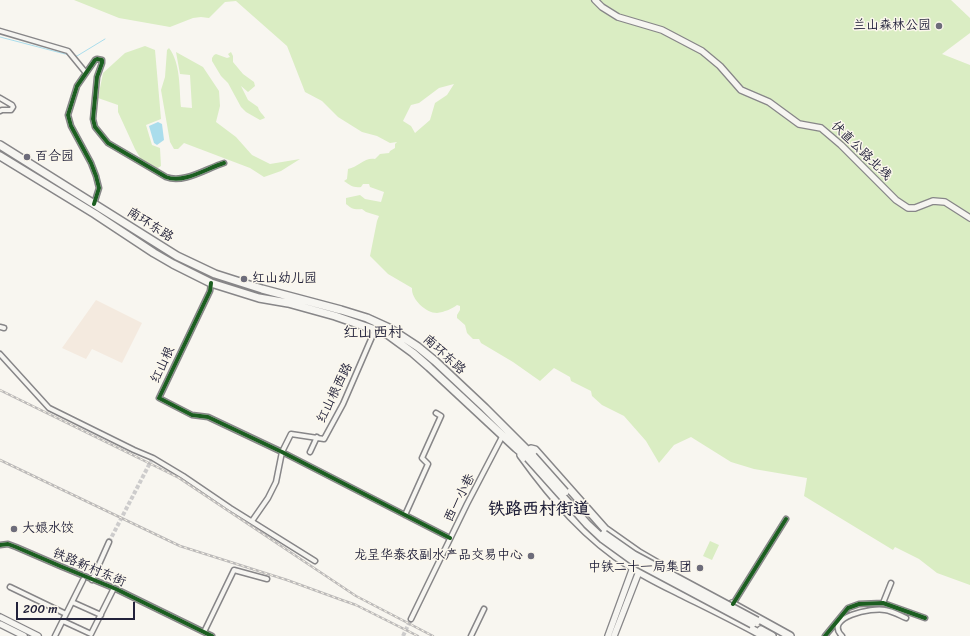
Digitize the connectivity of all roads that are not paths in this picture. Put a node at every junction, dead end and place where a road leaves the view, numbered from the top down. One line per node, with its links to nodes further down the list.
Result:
1 (595, 0): 10 (main road, 伏直公路北线)
2 (0, 31): 3 (street)
3 (86, 73): 8 (street); 9 (street)
4 (0, 98): 5 (street)
5 (0, 111)
6 (0, 145): 9 (highway, 南环东路)
7 (0, 156): 12 (highway, 南环东路)
8 (224, 163)
9 (94, 204): 11 (highway, 南环东路)
10 (970, 218)
11 (215, 274): 12 (highway); 16 (highway, 南环东路)
12 (212, 282): 13 (highway, 南环东路); 19 (street, 红山根)
13 (375, 330): 16 (highway, 南环东路); 17 (street, 红山根西路)
14 (0, 354): 23 (street)
15 (436, 413): 21 (street)
16 (505, 433): 18 (highway, 南环东路); 24 (street, 西一小巷)
17 (317, 437): 19 (street, 红山根西路); 20 (street)
18 (519, 446): 27 (highway); 30 (highway); 49 (highway, 南环东路, bridge)
19 (282, 452): 21 (street); 23 (street)
20 (310, 452)
21 (405, 515): 24 (street)
22 (786, 519): 39 (street)
23 (252, 522): 29 (street)
24 (450, 538): 46 (street, 西一小巷)
25 (109, 542): 33 (street)
26 (0, 545): 33 (street, 铁路新村东街)
27 (639, 554): 28 (highway); 30 (main road)
28 (646, 557): 30 (main road); 39 (highway)
29 (315, 561)
30 (636, 570): 57 (main road); 58 (main road); 59 (highway)
31 (267, 579): 51 (street)
32 (83, 580): 37 (street)
33 (92, 580): 36 (street, 铁路新村东街)
34 (890, 583): 38 (street)
35 (10, 587): 41 (street)
36 (114, 588): 42 (street); 51 (street, 铁路新村东街)
37 (72, 602): 41 (street); 42 (street)
38 (883, 603): 45 (street); 48 (street)
39 (733, 604): 62 (highway)
40 (484, 609): 56 (street)
41 (66, 614): 47 (street)
42 (101, 615): 47 (street)
43 (0, 618): 53 (main road)
44 (906, 618): 48 (street)
45 (925, 618)
46 (411, 619)
47 (63, 621): 54 (street)
48 (839, 622): 63 (street); 64 (street)
49 (755, 623): 60 (highway, 南环东路); 61 (highway, 南环东路)
50 (0, 624): 52 (main road)
51 (204, 632): 55 (street, 铁路新村东街)
52 (24, 636)
53 (38, 636)
54 (55, 636)
55 (212, 636)
56 (471, 636)
57 (608, 636)
58 (614, 636)
59 (764, 636)
60 (772, 636)
61 (783, 636)
62 (790, 636)
63 (826, 636)
64 (842, 636)

